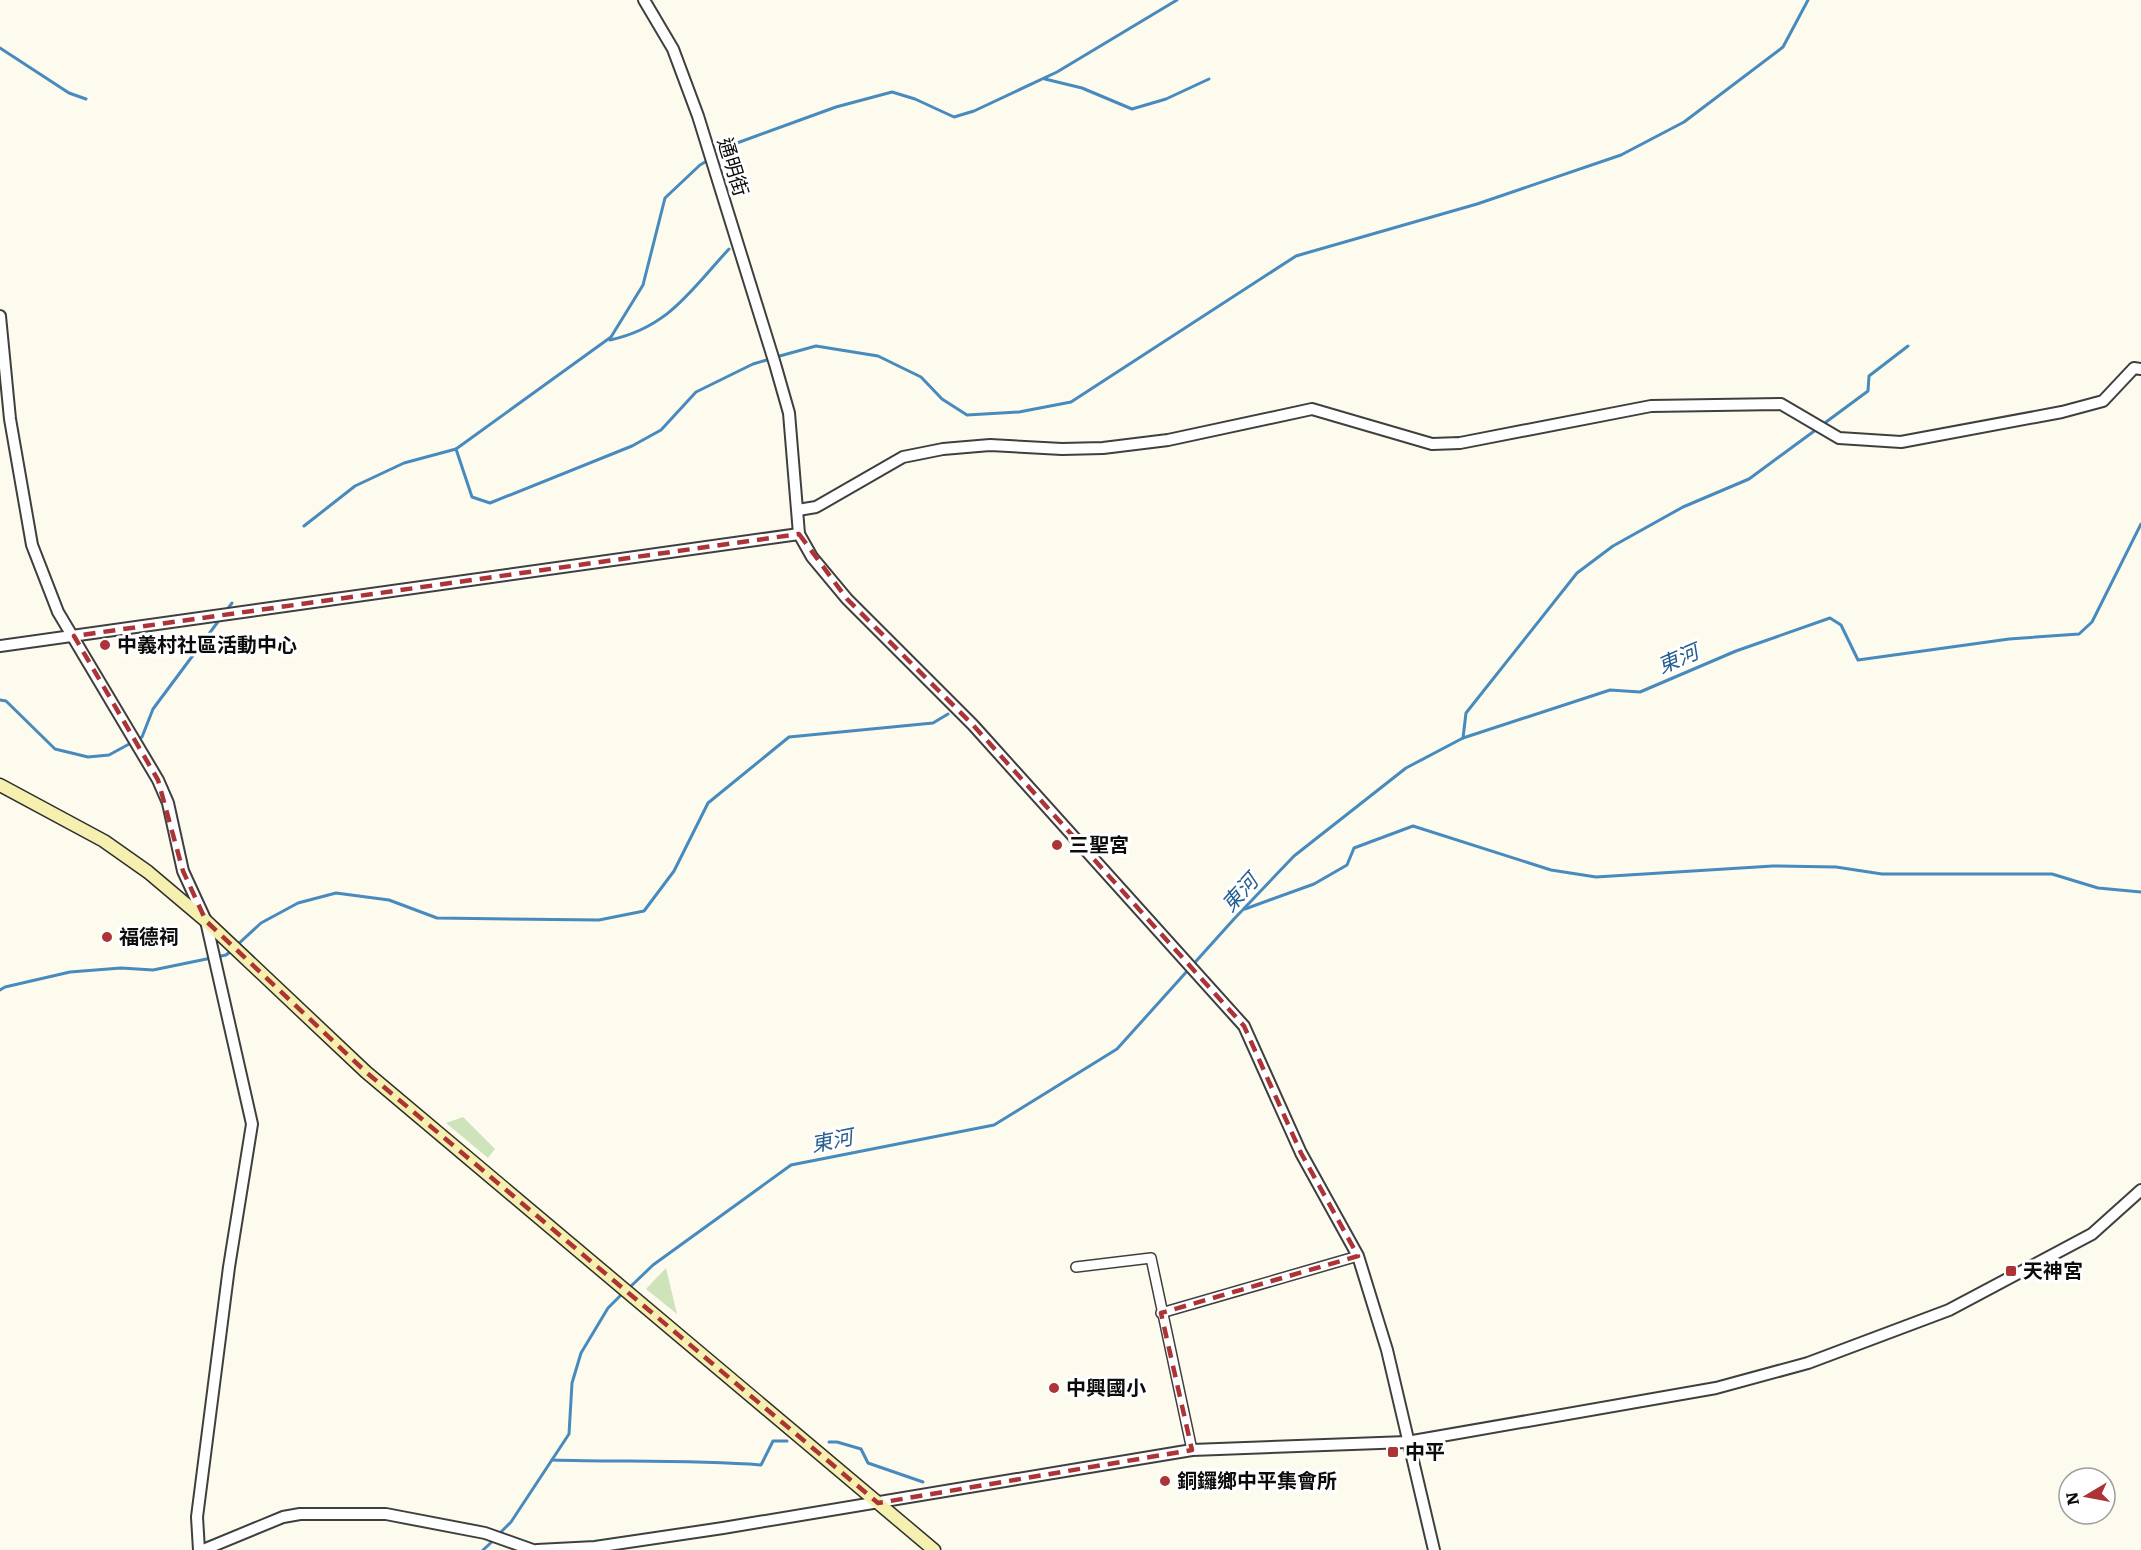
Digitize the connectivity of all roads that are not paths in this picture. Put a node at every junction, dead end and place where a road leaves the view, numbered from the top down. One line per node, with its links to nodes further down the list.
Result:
1 (645, 0): 4 (street, 通明街)
2 (0, 316): 6 (street)
3 (2141, 369): 4 (street)
4 (798, 510): 5 (street, 通明街)
5 (799, 534): 6 (street); 11 (street)
6 (74, 636): 7 (street); 9 (street)
7 (0, 646)
8 (0, 785): 9 (main road)
9 (206, 921): 16 (main road); 17 (street)
10 (2141, 1190): 14 (street)
11 (1358, 1256): 13 (street); 14 (street)
12 (1076, 1267): 13 (street)
13 (1161, 1313): 15 (street)
14 (1407, 1442): 15 (street); 20 (street)
15 (1192, 1450): 16 (street)
16 (878, 1503): 18 (street); 19 (main road)
17 (201, 1550): 18 (street)
18 (535, 1550)
19 (934, 1550)
20 (1434, 1550)

